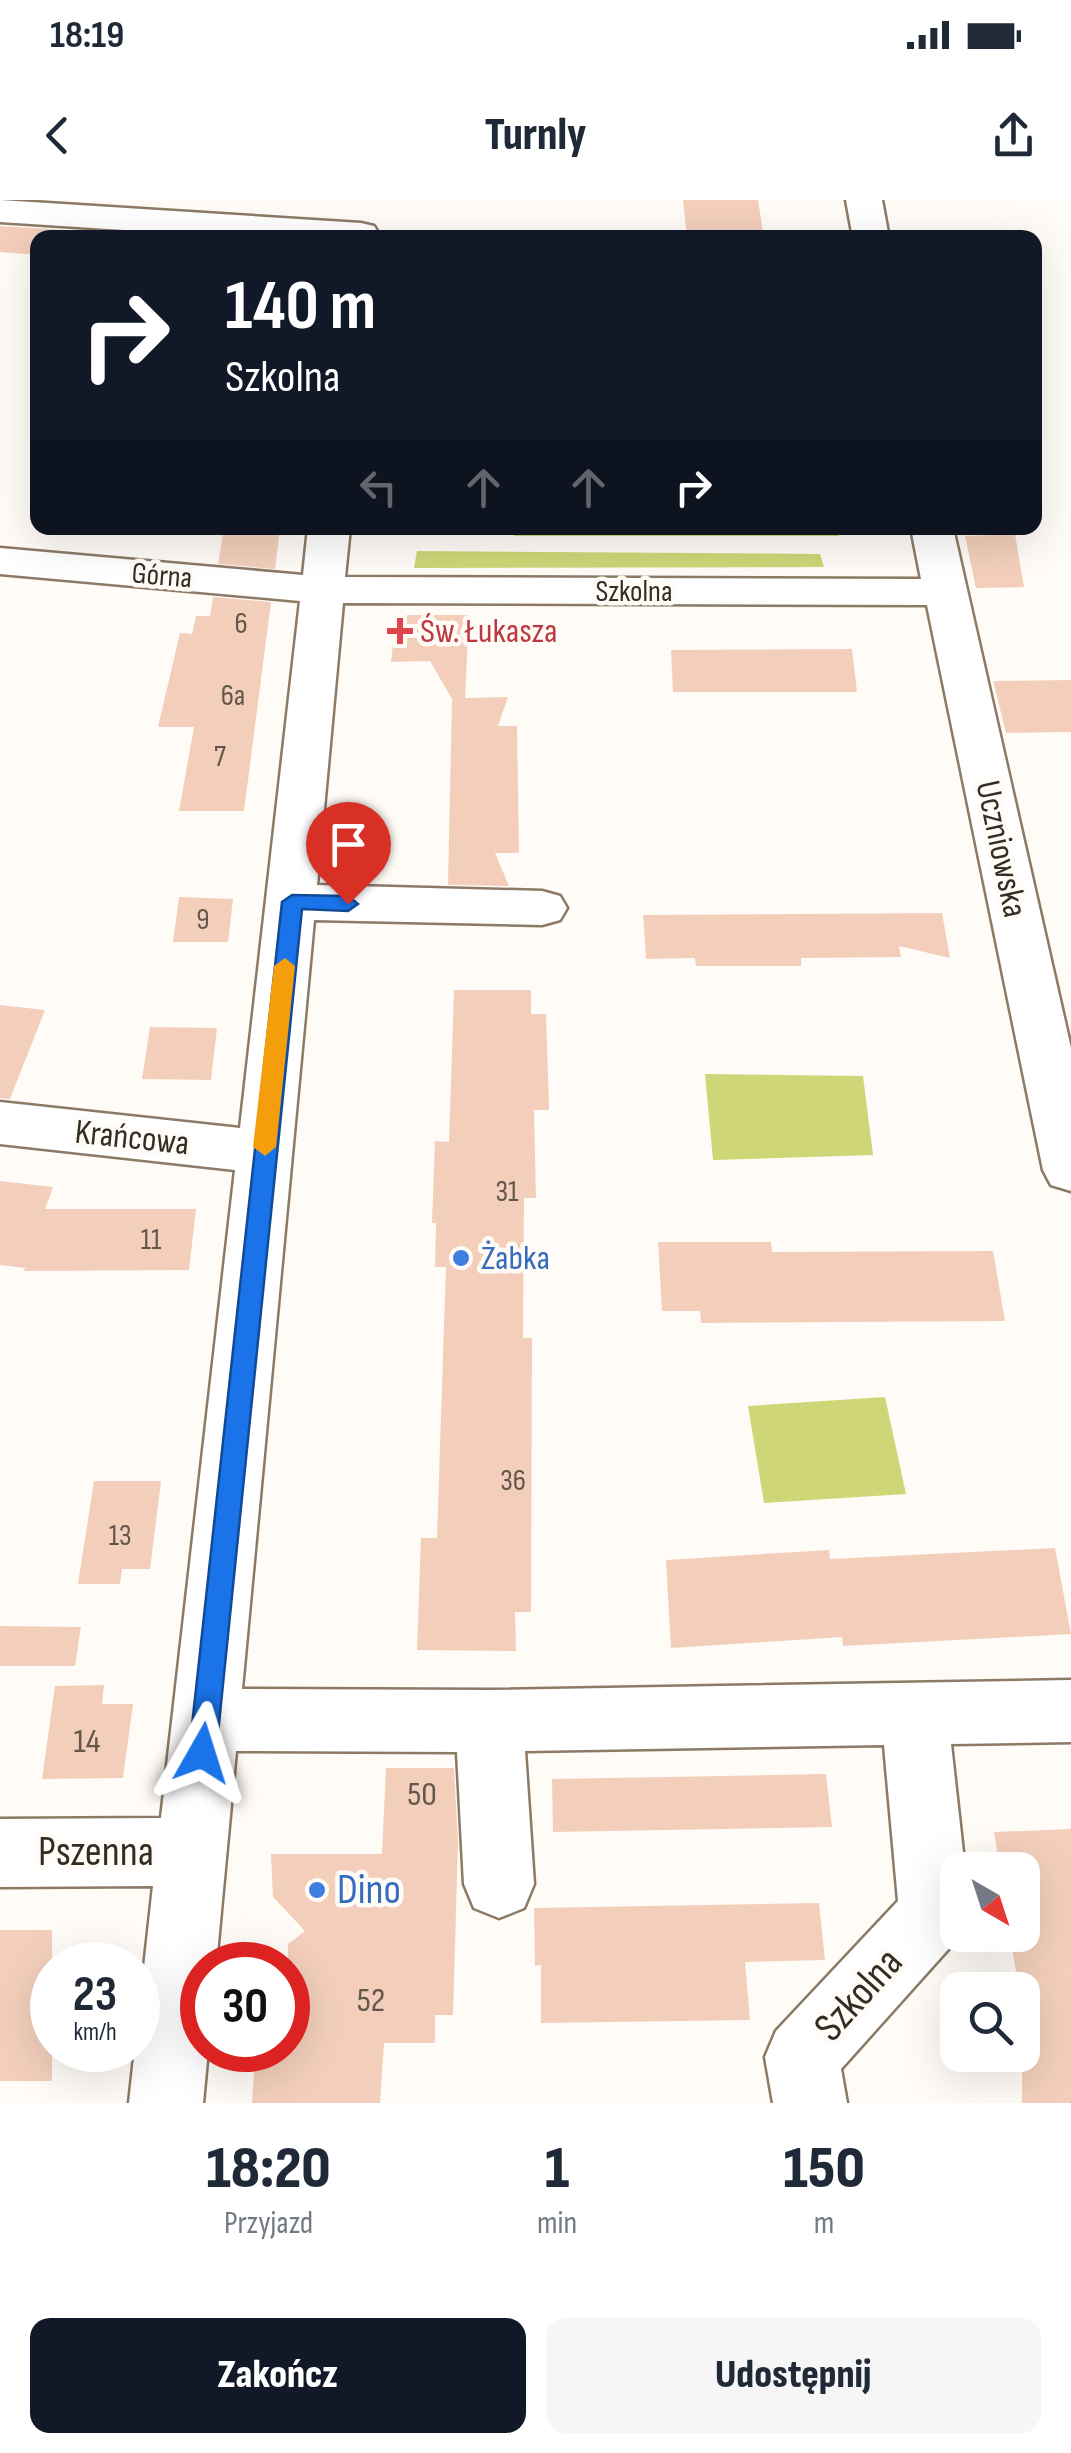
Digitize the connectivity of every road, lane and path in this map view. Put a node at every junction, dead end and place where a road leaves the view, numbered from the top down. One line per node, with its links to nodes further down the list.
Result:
1 (864, 200): 4 (street)
2 (0, 212): 3 (street)
3 (364, 224)
4 (870, 230)
5 (328, 535): 8 (street)
6 (933, 535): 9 (street, Uczniowska)
7 (0, 562): 8 (street, Górna)
8 (323, 590): 9 (street, Szkolna); 10 (street)
9 (945, 592): 14 (street, Uczniowska)
10 (292, 902): 11 (street); 13 (street)
11 (542, 908)
12 (0, 1123): 13 (street, Krańcowa)
13 (264, 1152): 17 (street)
14 (1071, 1170)
15 (1071, 1710): 16 (street)
16 (914, 1714): 18 (street); 23 (street, Szkolna)
17 (206, 1720): 18 (street); 19 (street)
18 (489, 1721): 21 (street)
19 (192, 1852): 20 (street, Pszenna); 22 (street)
20 (0, 1853)
21 (499, 1884)
22 (166, 2103)
23 (810, 2103)

